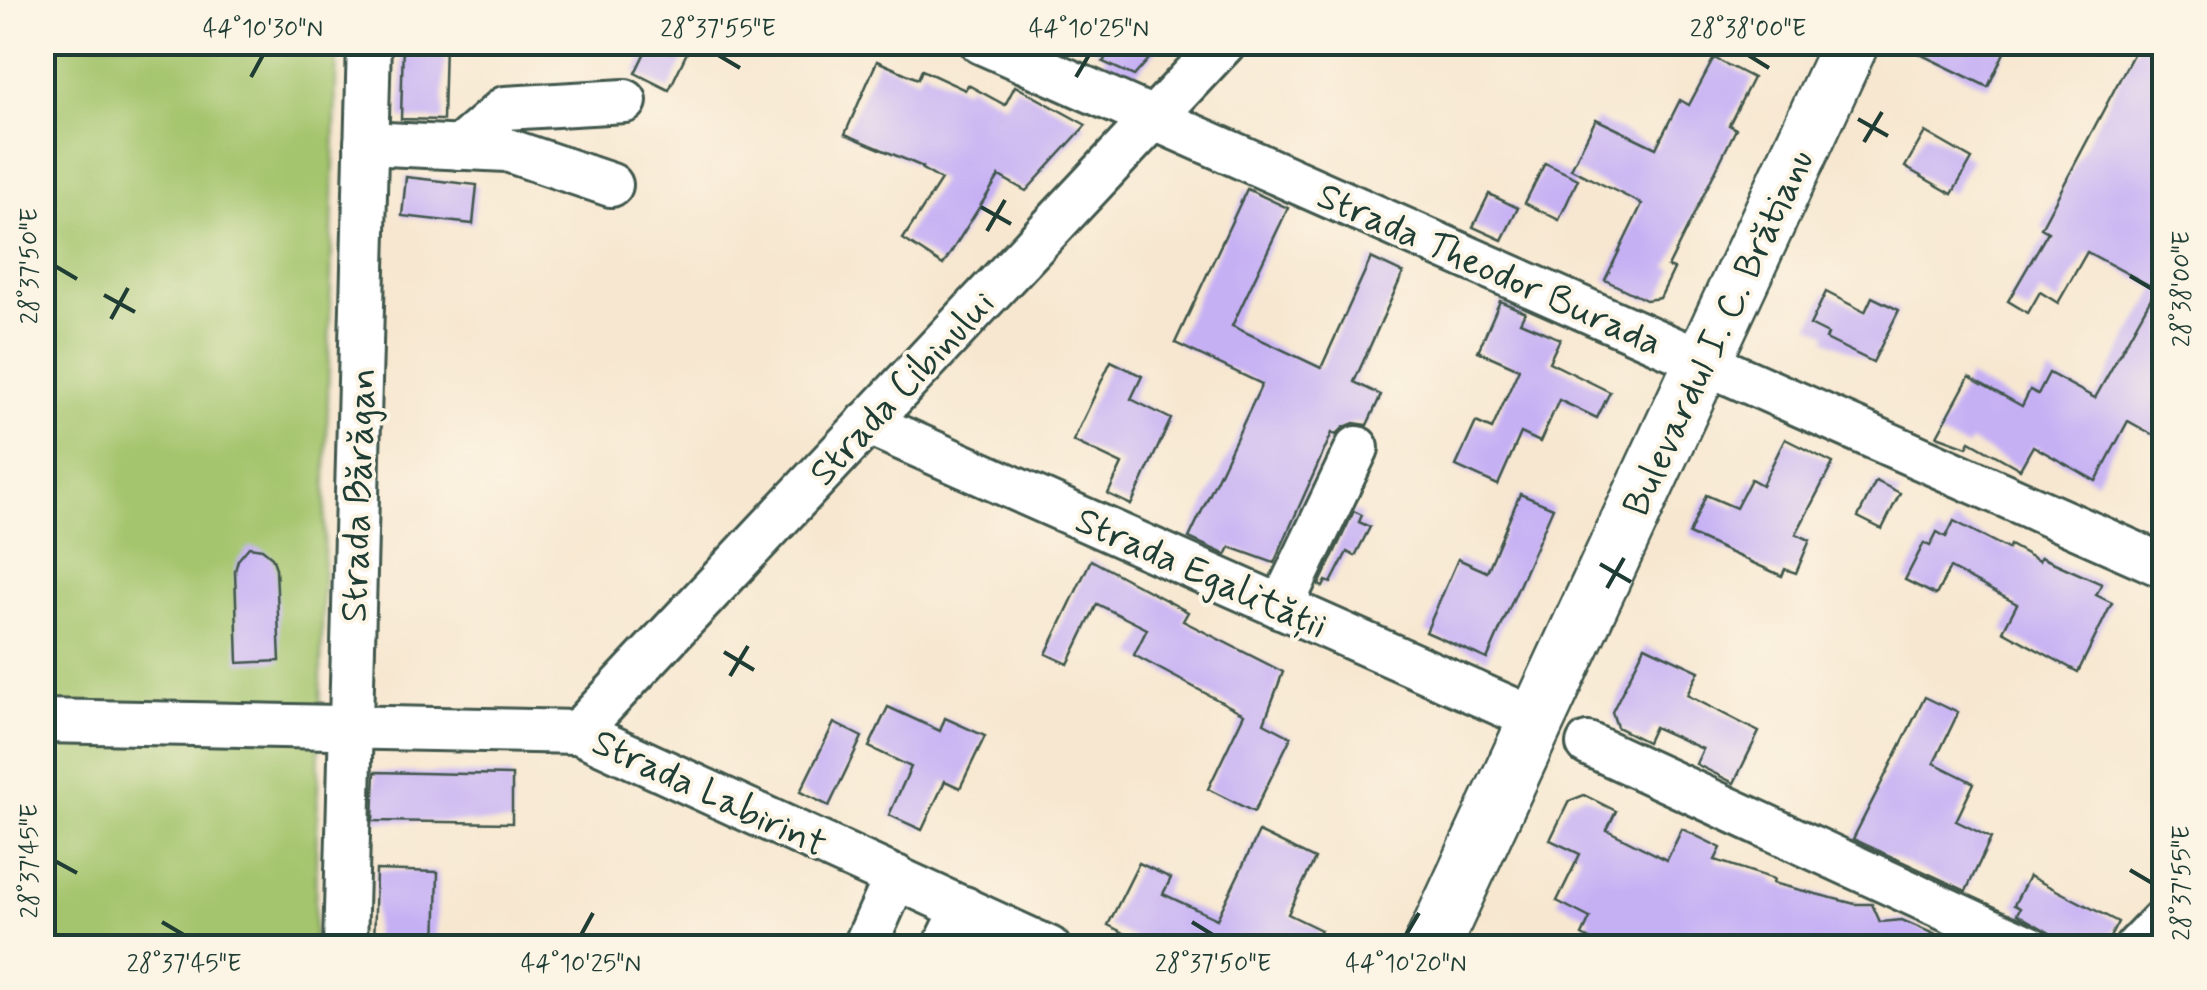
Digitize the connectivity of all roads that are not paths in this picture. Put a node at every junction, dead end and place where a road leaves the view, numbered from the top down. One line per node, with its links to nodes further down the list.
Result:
1 (369, 42): 7 (street, Strada Bărăgan)
2 (981, 42): 6 (street, Strada Theodor Burada)
3 (1225, 42): 6 (street, Strada Cibinului)
4 (1851, 42): 10 (main road, Bulevardul I. C. Brătianu)
5 (626, 101): 8 (street)
6 (1153, 118): 10 (street, Strada Theodor Burada); 11 (street, Strada Cibinului)
7 (366, 143): 8 (street); 17 (street, Strada Bărăgan)
8 (459, 148): 9 (street)
9 (611, 185)
10 (1702, 362): 13 (street, Strada Theodor Burada); 15 (main road, Bulevardul I. C. Brătianu)
11 (867, 423): 14 (street, Strada Egalității); 18 (street, Strada Cibinului)
12 (1358, 448): 14 (street)
13 (2164, 566)
14 (1282, 607): 15 (street, Strada Egalității)
15 (1536, 720): 27 (main road, Bulevardul I. C. Brătianu)
16 (42, 721): 17 (street, Strada Labirint)
17 (351, 729): 18 (street, Strada Labirint); 23 (street, Strada Bărăgan)
18 (578, 732): 20 (street, Strada Labirint)
19 (1588, 744): 28 (street)
20 (896, 877): 21 (street, Strada Labirint); 24 (street)
21 (964, 908): 25 (street); 26 (street, Strada Labirint)
22 (2164, 919): 29 (street)
23 (345, 948)
24 (864, 948)
25 (944, 948)
26 (1049, 948)
27 (1431, 948)
28 (2030, 948)
29 (2136, 948)

